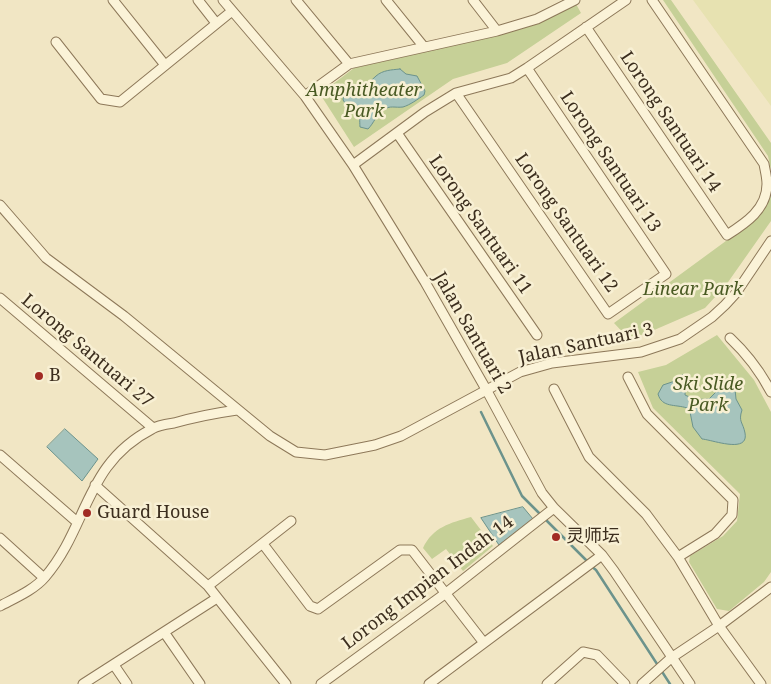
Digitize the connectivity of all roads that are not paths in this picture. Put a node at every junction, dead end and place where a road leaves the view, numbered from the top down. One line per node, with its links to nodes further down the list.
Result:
1 (114, 0): 17 (street)
2 (198, 0): 11 (street)
3 (223, 0): 10 (street, Jalan Santuari 2)
4 (296, 0): 16 (street)
5 (386, 0): 15 (street)
6 (473, 0): 13 (street)
7 (626, 0): 12 (street)
8 (652, 0): 12 (street, Lorong Santuari 14)
9 (569, 2): 13 (street)
10 (232, 11): 11 (street); 20 (street, Jalan Santuari 2)
11 (216, 23): 17 (street)
12 (586, 27): 18 (street)
13 (497, 31): 15 (street)
14 (56, 42): 17 (street)
15 (424, 47): 16 (street)
16 (349, 64): 20 (street)
17 (165, 65)
18 (527, 68): 19 (street); 25 (street, Lorong Santuari 13)
19 (456, 93): 21 (street); 25 (street, Lorong Santuari 12)
20 (305, 96): 22 (street, Jalan Santuari 2)
21 (397, 133): 22 (street); 27 (street, Lorong Santuari 11)
22 (353, 165): 31 (street, Jalan Santuari 2)
23 (0, 205): 33 (street, Jalan Santuari 3)
24 (771, 241): 31 (street, Jalan Santuari 3)
25 (666, 274)
26 (0, 298): 34 (street, Lorong Santuari 27)
27 (537, 335)
28 (730, 338): 32 (street)
29 (628, 377): 43 (street)
30 (554, 389): 43 (street)
31 (487, 391): 33 (street, Jalan Santuari 3); 37 (street, Jalan Santuari 2)
32 (771, 392)
33 (237, 410): 34 (street)
34 (153, 428): 36 (street)
35 (0, 455): 39 (street)
36 (95, 485): 39 (street); 45 (street)
37 (552, 510): 42 (street, Jalan Santuari 2); 47 (street, Lorong Impian Indah 14)
38 (291, 521): 41 (street)
39 (77, 522): 44 (street)
40 (0, 538): 44 (street)
41 (263, 544): 45 (street); 47 (street)
42 (599, 557): 52 (street, Jalan Santuari 2); 53 (street)
43 (678, 557): 50 (street)
44 (44, 578): 49 (street)
45 (208, 586): 48 (street)
46 (771, 587): 50 (street)
47 (446, 592): 53 (street); 62 (street, Lorong Impian Indah 14)
48 (217, 598): 51 (street); 61 (street)
49 (0, 606)
50 (719, 626): 54 (street); 68 (street)
51 (164, 632): 56 (street); 60 (street)
52 (660, 642): 54 (street); 55 (street, Jalan Santuari 2)
53 (484, 643): 63 (street)
54 (684, 649): 55 (street); 57 (street)
55 (671, 658): 57 (street, Jalan Santuari 2); 66 (street)
56 (114, 665): 58 (street); 59 (street)
57 (683, 674): 67 (street, Jalan Santuari 2)
58 (83, 684)
59 (127, 684)
60 (200, 684)
61 (286, 684)
62 (321, 684)
63 (429, 684)
64 (548, 684): 65 (street)
65 (625, 684)
66 (642, 684)
67 (690, 684)
68 (761, 684)

